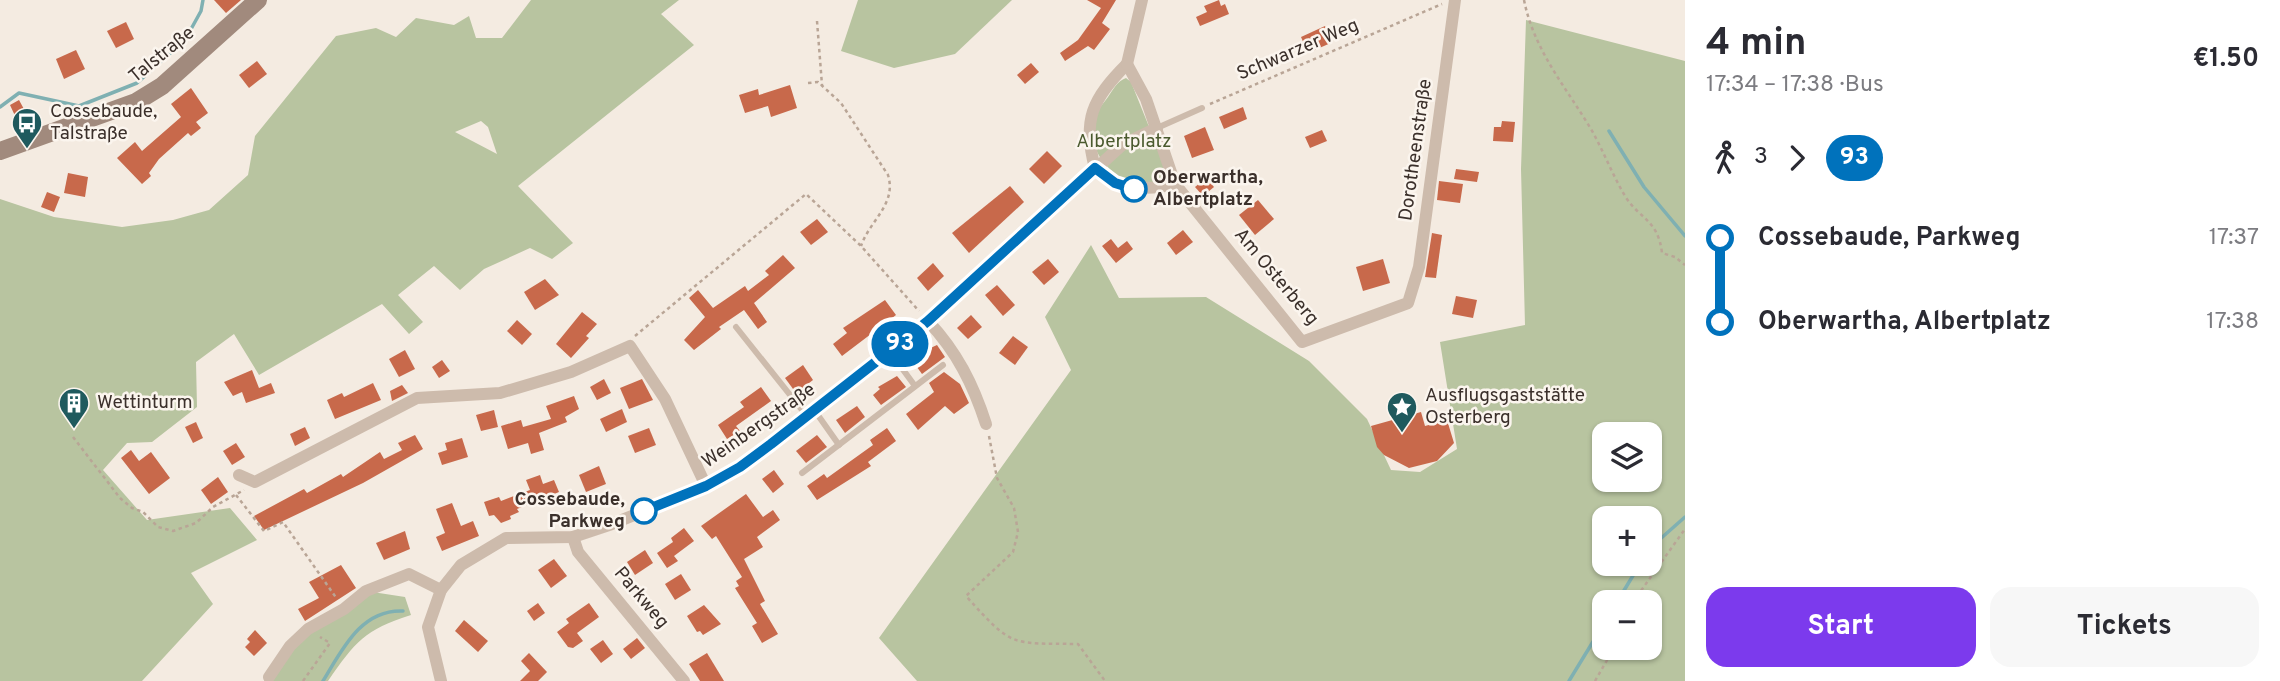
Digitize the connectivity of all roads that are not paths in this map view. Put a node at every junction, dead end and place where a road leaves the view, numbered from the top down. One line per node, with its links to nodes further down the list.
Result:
1 (258, 0): 7 (street, Talstraße)
2 (1142, 0): 4 (street)
3 (1453, 0): 10 (street, Dorotheenstraße)
4 (1127, 64): 6 (street); 8 (street)
5 (1202, 108): 6 (lane)
6 (1157, 128): 8 (street); 9 (street)
7 (0, 151)
8 (1095, 168): 9 (street); 11 (street, Weinbergstraße)
9 (1175, 184): 10 (street, Am Osterberg)
10 (1408, 303)
11 (928, 321): 13 (street, Weinbergstraße); 17 (street)
12 (736, 327): 16 (lane)
13 (890, 352): 15 (lane); 16 (street, Weinbergstraße)
14 (943, 365): 15 (lane)
15 (915, 386): 18 (lane)
16 (811, 414): 18 (lane); 21 (street, Weinbergstraße)
17 (986, 424)
18 (839, 445): 19 (lane)
19 (802, 473)
20 (239, 475): 21 (street)
21 (706, 486): 22 (street, Weinbergstraße)
22 (573, 537): 23 (street, Weinbergstraße); 26 (street, Parkweg)
23 (441, 590): 24 (street); 25 (street, Weinbergstraße)
24 (269, 677)
25 (441, 681)
26 (684, 681)

